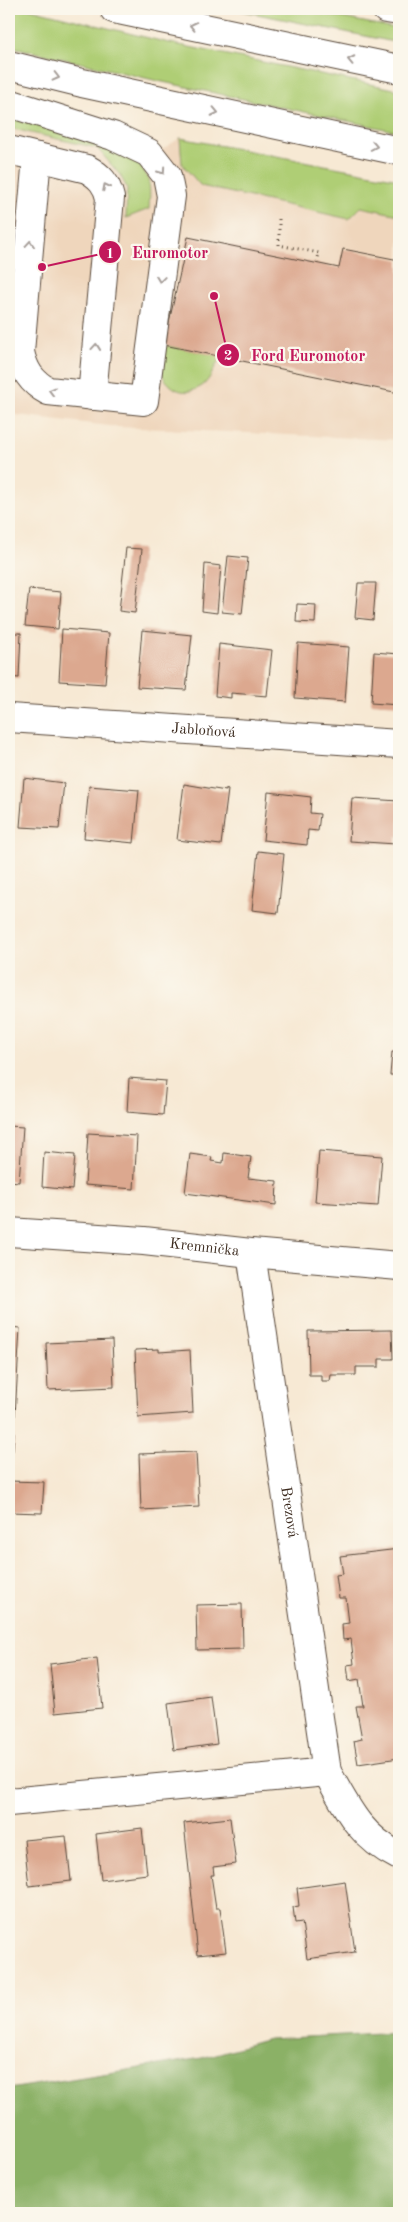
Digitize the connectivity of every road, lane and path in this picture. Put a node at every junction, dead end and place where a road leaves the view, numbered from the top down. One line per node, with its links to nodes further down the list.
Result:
1 (114, 9): 5 (main road, one-way to 1)
2 (386, 9): 3 (main road)
3 (399, 11)
4 (9, 65): 8 (main road, one-way to 8)
5 (399, 69)
6 (9, 103): 12 (main road, one-way to 12)
7 (9, 150): 9 (main road)
8 (399, 151)
9 (37, 157): 12 (main road, one-way to 9); 12 (main road, one-way to 9)
10 (279, 219): 11 (path)
11 (317, 263)
12 (92, 396)
13 (9, 718): 14 (main road, Jabloňová)
14 (399, 744)
15 (9, 1232): 16 (main road, Kremnička)
16 (251, 1253): 17 (main road, Kremnička); 18 (main road, Brezová)
17 (399, 1266)
18 (327, 1772): 19 (main road); 20 (main road, Brezová)
19 (9, 1802)
20 (399, 1856)

